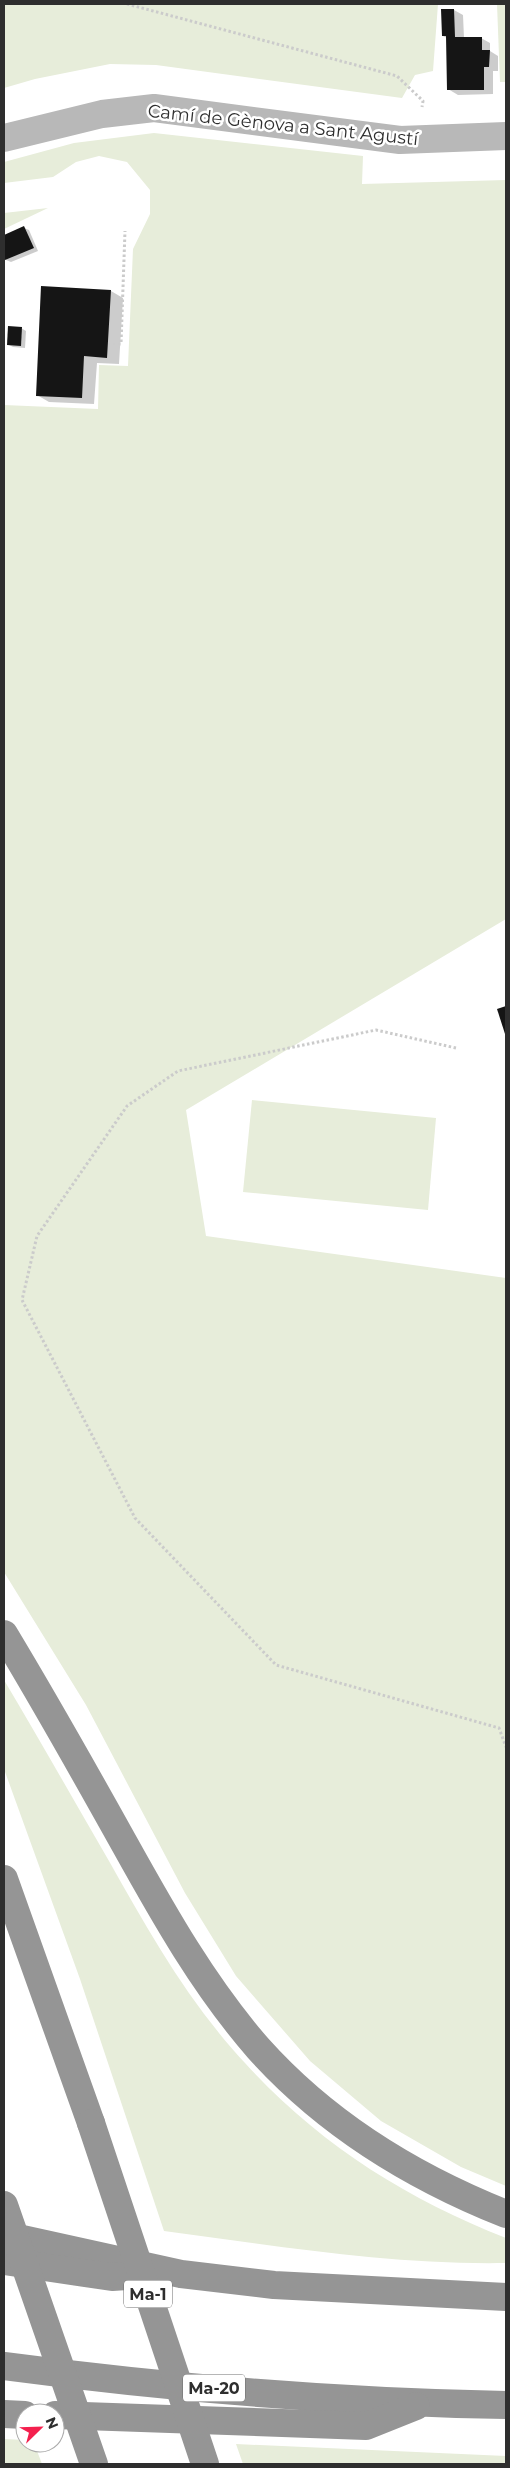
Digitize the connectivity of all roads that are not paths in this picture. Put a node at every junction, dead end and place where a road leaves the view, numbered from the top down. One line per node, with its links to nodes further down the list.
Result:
1 (506, 136): 2 (street, Camí de Gènova a Sant Agustí)
2 (4, 138)
3 (4, 1634): 6 (highway)
4 (4, 1880): 16 (highway, Ma-1, bridge)
5 (4, 2205): 15 (highway, bridge)
6 (506, 2214)
7 (4, 2236): 9 (highway)
8 (4, 2262): 9 (highway)
9 (181, 2274): 10 (highway)
10 (506, 2297)
11 (4, 2366): 12 (highway, Ma-20)
12 (424, 2403): 13 (highway, Ma-20); 14 (highway)
13 (506, 2405)
14 (65, 2416)
15 (94, 2464)
16 (205, 2464)

